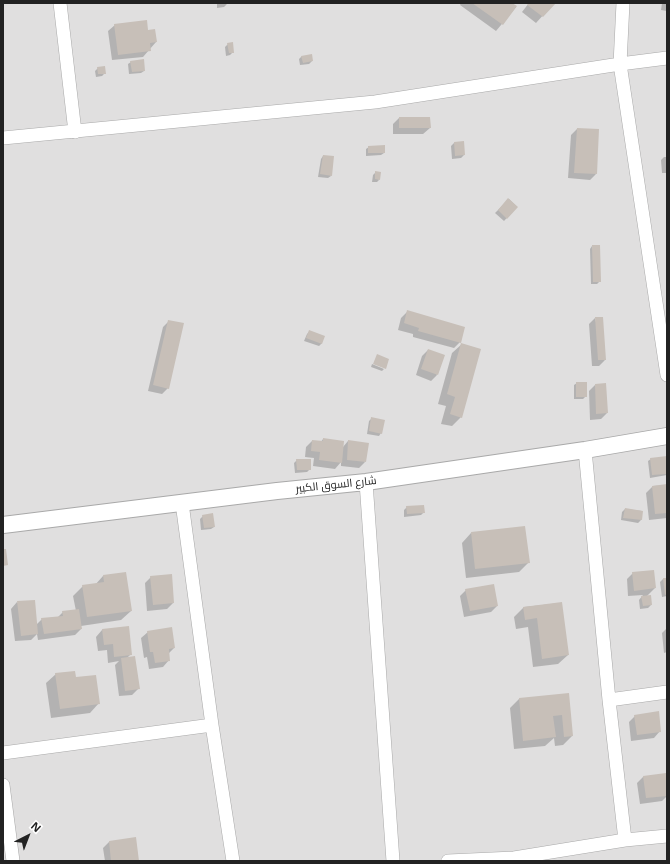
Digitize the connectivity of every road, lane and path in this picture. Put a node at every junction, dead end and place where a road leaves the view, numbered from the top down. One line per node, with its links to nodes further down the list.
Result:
1 (60, 3): 5 (street)
2 (623, 3): 4 (street)
3 (667, 58): 4 (street)
4 (620, 64): 5 (street); 7 (street)
5 (75, 132): 6 (street)
6 (3, 138)
7 (667, 375)
8 (667, 436): 9 (street, شارع السوق الكبير)
9 (585, 450): 10 (street, شارع السوق الكبير); 14 (street)
10 (366, 482): 11 (street, شارع السوق الكبير); 23 (street)
11 (182, 503): 12 (street, شارع السوق الكبير); 15 (street)
12 (3, 525)
13 (667, 692): 14 (street)
14 (609, 700): 19 (street)
15 (212, 725): 16 (street); 22 (street)
16 (3, 753)
17 (3, 785): 21 (street)
18 (667, 836): 19 (street)
19 (625, 840): 20 (street)
20 (514, 860): 24 (street)
21 (13, 861)
22 (233, 861)
23 (393, 861)
24 (448, 861)

